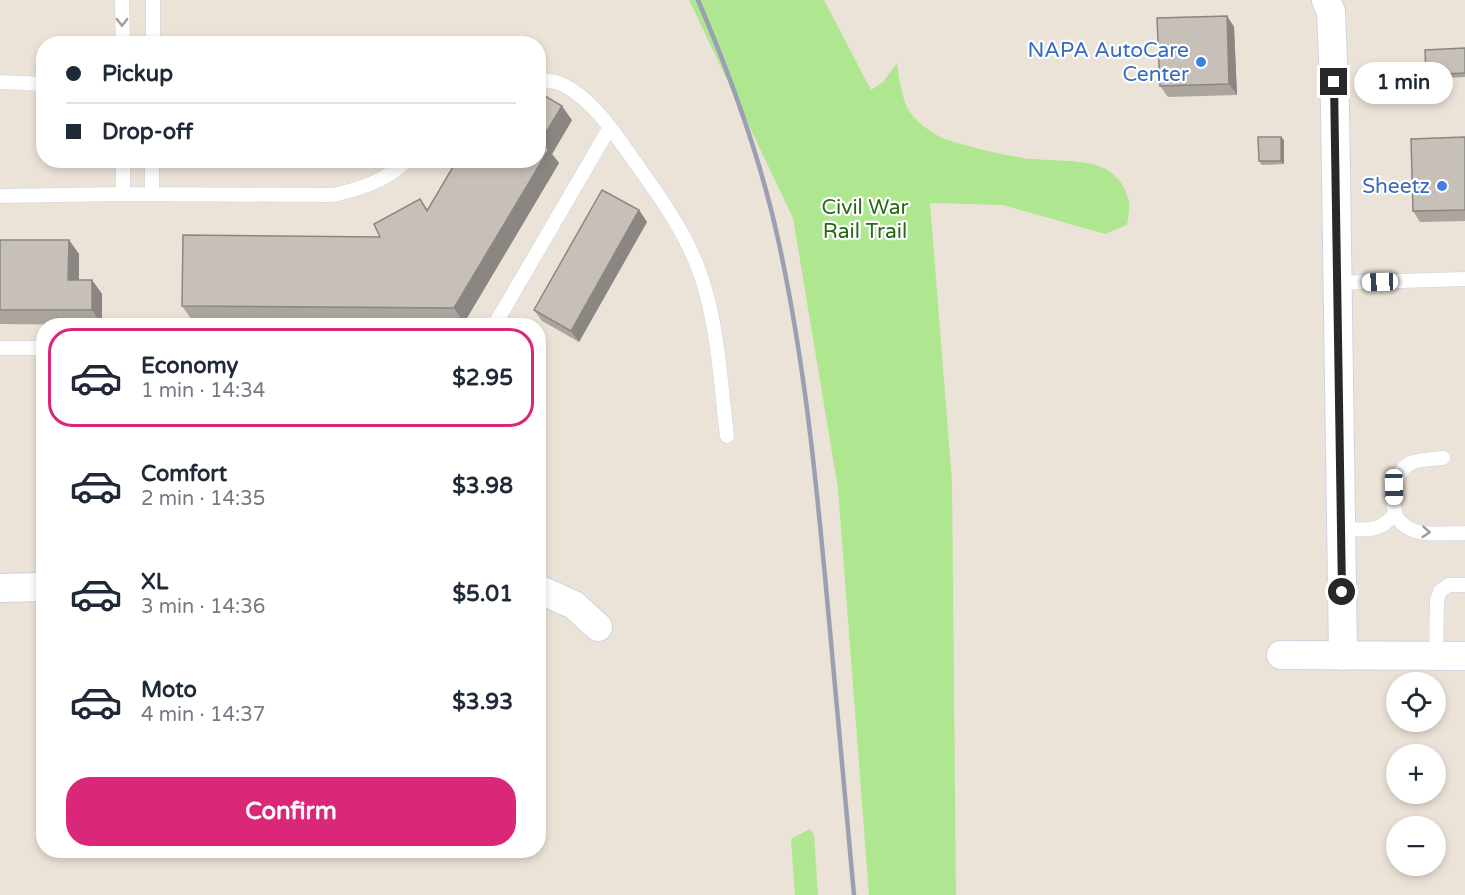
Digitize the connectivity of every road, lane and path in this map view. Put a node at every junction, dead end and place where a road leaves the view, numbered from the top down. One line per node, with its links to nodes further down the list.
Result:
1 (122, 0): 4 (lane, one-way to 4)
2 (153, 0): 5 (lane)
3 (1332, 4): 17 (street)
4 (123, 36)
5 (153, 36)
6 (546, 80): 9 (lane)
7 (0, 82): 8 (lane)
8 (36, 84)
9 (610, 127): 18 (lane); 21 (lane)
10 (123, 168): 13 (lane)
11 (152, 168): 14 (lane)
12 (397, 168): 14 (lane)
13 (123, 194): 14 (lane); 15 (lane)
14 (152, 194)
15 (0, 196)
16 (1465, 279): 17 (lane)
17 (1337, 283): 24 (street)
18 (499, 318)
19 (0, 348): 20 (lane)
20 (36, 348)
21 (727, 436)
22 (1443, 458): 23 (lane)
23 (1395, 514): 24 (lane); 25 (lane, one-way to 25)
24 (1341, 529): 32 (street)
25 (1465, 533)
26 (1465, 585): 33 (lane)
27 (36, 587): 28 (street)
28 (0, 588)
29 (546, 593): 30 (street)
30 (598, 627)
31 (1281, 655): 32 (street)
32 (1343, 656): 33 (street)
33 (1436, 656): 34 (street)
34 (1465, 656)

